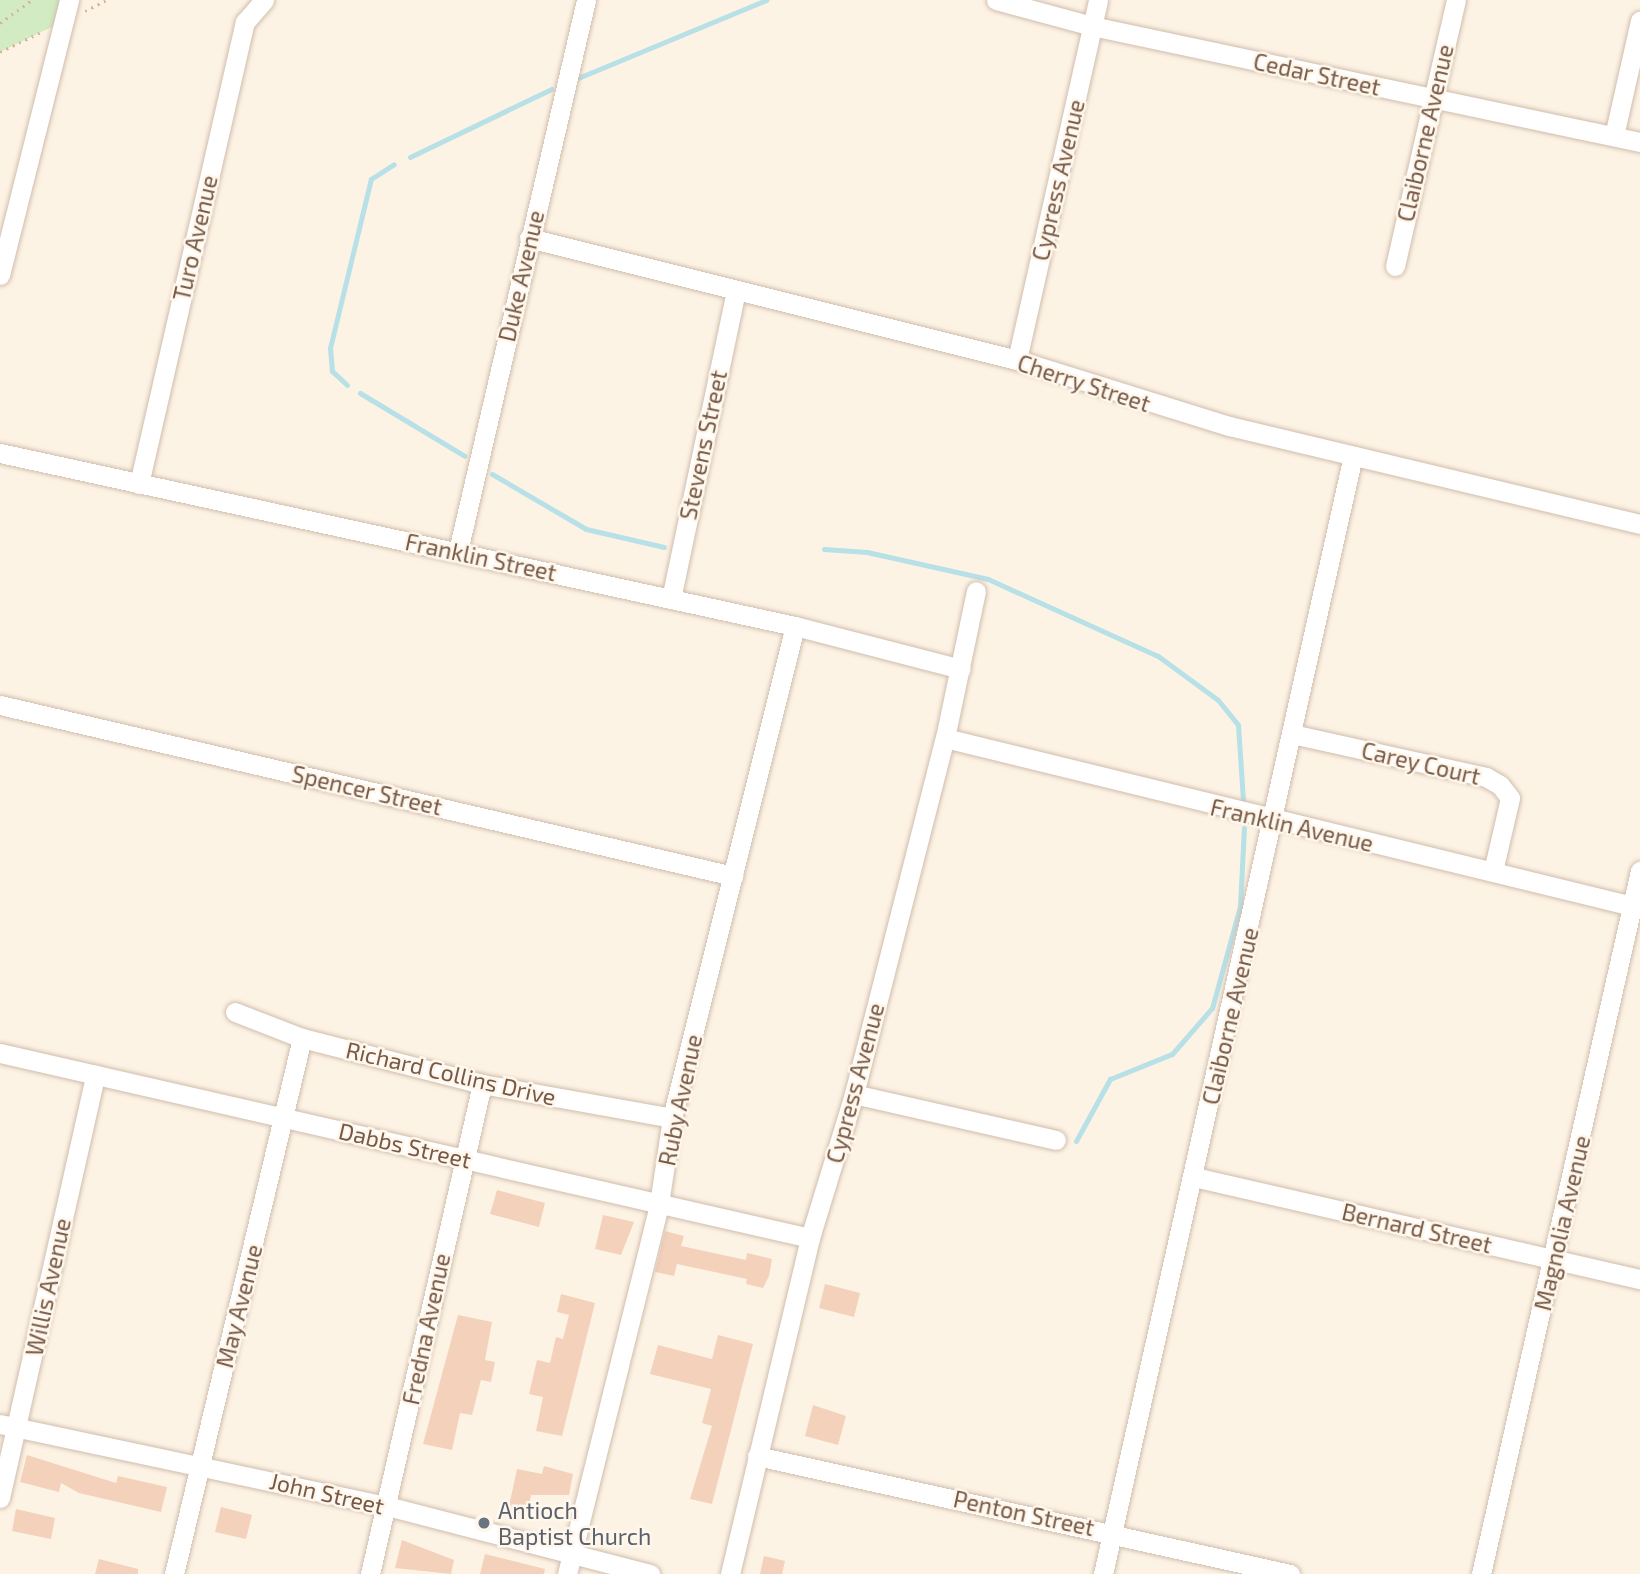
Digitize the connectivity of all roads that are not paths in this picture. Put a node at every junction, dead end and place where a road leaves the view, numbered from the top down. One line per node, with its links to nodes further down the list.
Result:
1 (69, 0): 14 (street)
2 (264, 0): 19 (street, Turo Avenue)
3 (586, 0): 12 (street, Duke Avenue)
4 (996, 0): 8 (street, Cedar Street)
5 (1098, 0): 8 (street, Cypress Avenue)
6 (1456, 0): 9 (street, Claiborne Avenue)
7 (1640, 21): 10 (street)
8 (1092, 26): 9 (street, Cedar Street); 16 (street, Cypress Avenue)
9 (1432, 98): 10 (street, Cedar Street); 13 (street, Claiborne Avenue)
10 (1614, 136): 11 (street, Cedar Street)
11 (1640, 142)
12 (529, 239): 15 (street, Cherry Street); 21 (street, Duke Avenue)
13 (1395, 266)
14 (0, 275)
15 (736, 291): 16 (street, Cherry Street); 23 (street, Stevens Street)
16 (1017, 360): 18 (street, Cherry Street)
17 (0, 453): 19 (street, Franklin Street)
18 (1353, 456): 20 (street, Cherry Street); 27 (street, Claiborne Avenue)
19 (139, 484): 21 (street, Franklin Street)
20 (1640, 524)
21 (458, 551): 23 (street, Franklin Street)
22 (976, 591): 25 (street, Cypress Avenue)
23 (671, 599): 24 (street, Franklin Street)
24 (795, 626): 25 (street, Franklin Street); 32 (street, Ruby Avenue)
25 (961, 669): 28 (street, Cypress Avenue)
26 (0, 705): 32 (street, Spencer Street)
27 (1292, 734): 29 (street, Claiborne Avenue); 30 (street, Carey Court)
28 (945, 738): 29 (street, Franklin Avenue); 39 (street, Cypress Avenue)
29 (1273, 821): 30 (street, Franklin Avenue); 44 (street, Claiborne Avenue)
30 (1493, 871): 33 (street, Franklin Avenue)
31 (1640, 872): 33 (street, Magnolia Avenue)
32 (733, 876): 41 (street, Ruby Avenue)
33 (1636, 908): 47 (street, Magnolia Avenue)
34 (235, 1012): 35 (street, Richard Collins Drive)
35 (302, 1038): 38 (street, Richard Collins Drive); 40 (street, May Avenue)
36 (0, 1053): 37 (street, Dabbs Street)
37 (94, 1075): 40 (street, Dabbs Street); 49 (street, Willis Avenue)
38 (482, 1084): 41 (street, Richard Collins Drive); 43 (street, Fredna Avenue)
39 (854, 1094): 42 (street); 46 (street, Cypress Avenue)
40 (285, 1117): 43 (street, Dabbs Street); 51 (street, May Avenue)
41 (672, 1118): 45 (street, Ruby Avenue)
42 (1056, 1140)
43 (463, 1159): 45 (street, Dabbs Street); 53 (street, Fredna Avenue)
44 (1194, 1177): 47 (street, Bernard Street); 54 (street, Claiborne Avenue)
45 (659, 1204): 46 (street, Dabbs Street); 55 (street, Ruby Avenue)
46 (810, 1238): 50 (street, Cypress Avenue)
47 (1554, 1260): 48 (street, Bernard Street); 62 (street, Magnolia Avenue)
48 (1640, 1279)
49 (8, 1426): 51 (street, John Street); 52 (street, Willis Avenue)
50 (757, 1456): 54 (street, Penton Street); 59 (street, Cypress Avenue)
51 (200, 1465): 53 (street, John Street); 56 (street, May Avenue)
52 (0, 1498)
53 (387, 1506): 55 (street, John Street); 57 (street, Fredna Avenue)
54 (1113, 1532): 60 (street, Claiborne Avenue); 61 (street, Penton Street)
55 (569, 1564): 58 (street, John Street)
56 (174, 1574)
57 (370, 1574)
58 (650, 1574)
59 (730, 1574)
60 (1103, 1574)
61 (1290, 1574)
62 (1481, 1574)

